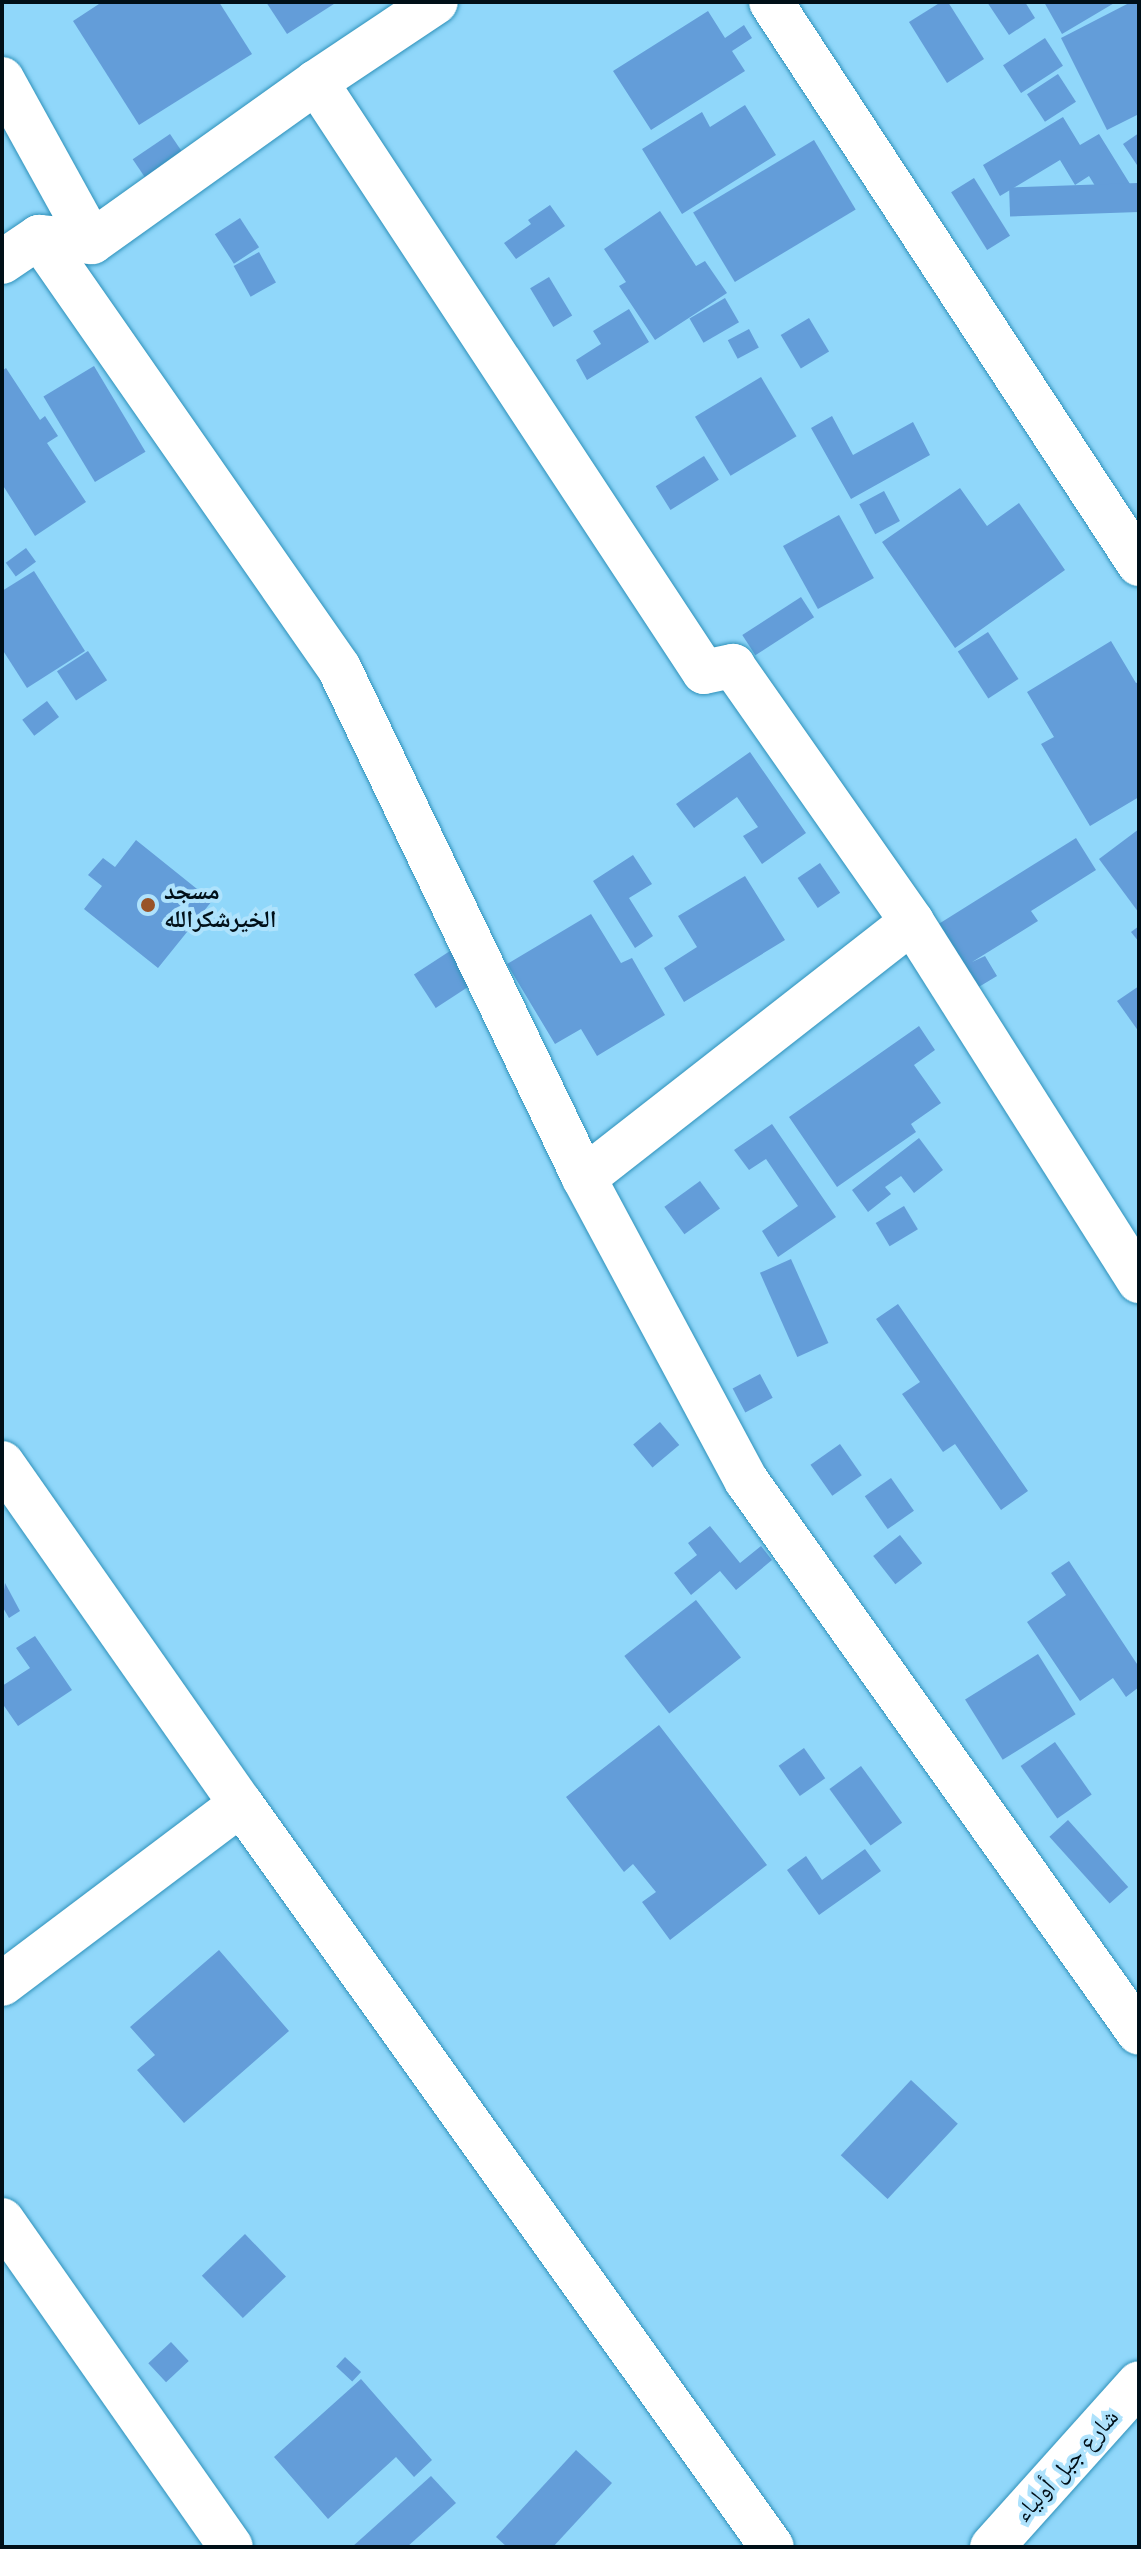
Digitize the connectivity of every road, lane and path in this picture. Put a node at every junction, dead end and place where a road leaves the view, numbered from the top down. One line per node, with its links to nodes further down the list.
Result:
1 (436, 2): 4 (main road)
2 (771, 2): 8 (main road)
3 (2, 79): 6 (main road)
4 (316, 82): 6 (main road); 9 (main road)
5 (39, 237): 6 (main road); 7 (main road); 10 (main road)
6 (92, 242)
7 (2, 262)
8 (1139, 564)
9 (912, 922): 10 (main road); 11 (main road)
10 (584, 1178): 15 (main road)
11 (1139, 1281)
12 (2, 1463): 13 (main road)
13 (241, 1804): 14 (main road); 19 (main road)
14 (2, 1984)
15 (1139, 2033)
16 (2, 2220): 18 (main road)
17 (1139, 2383): 20 (main road, شارع جبل أولياء)
18 (231, 2547)
19 (772, 2547)
20 (992, 2547)

